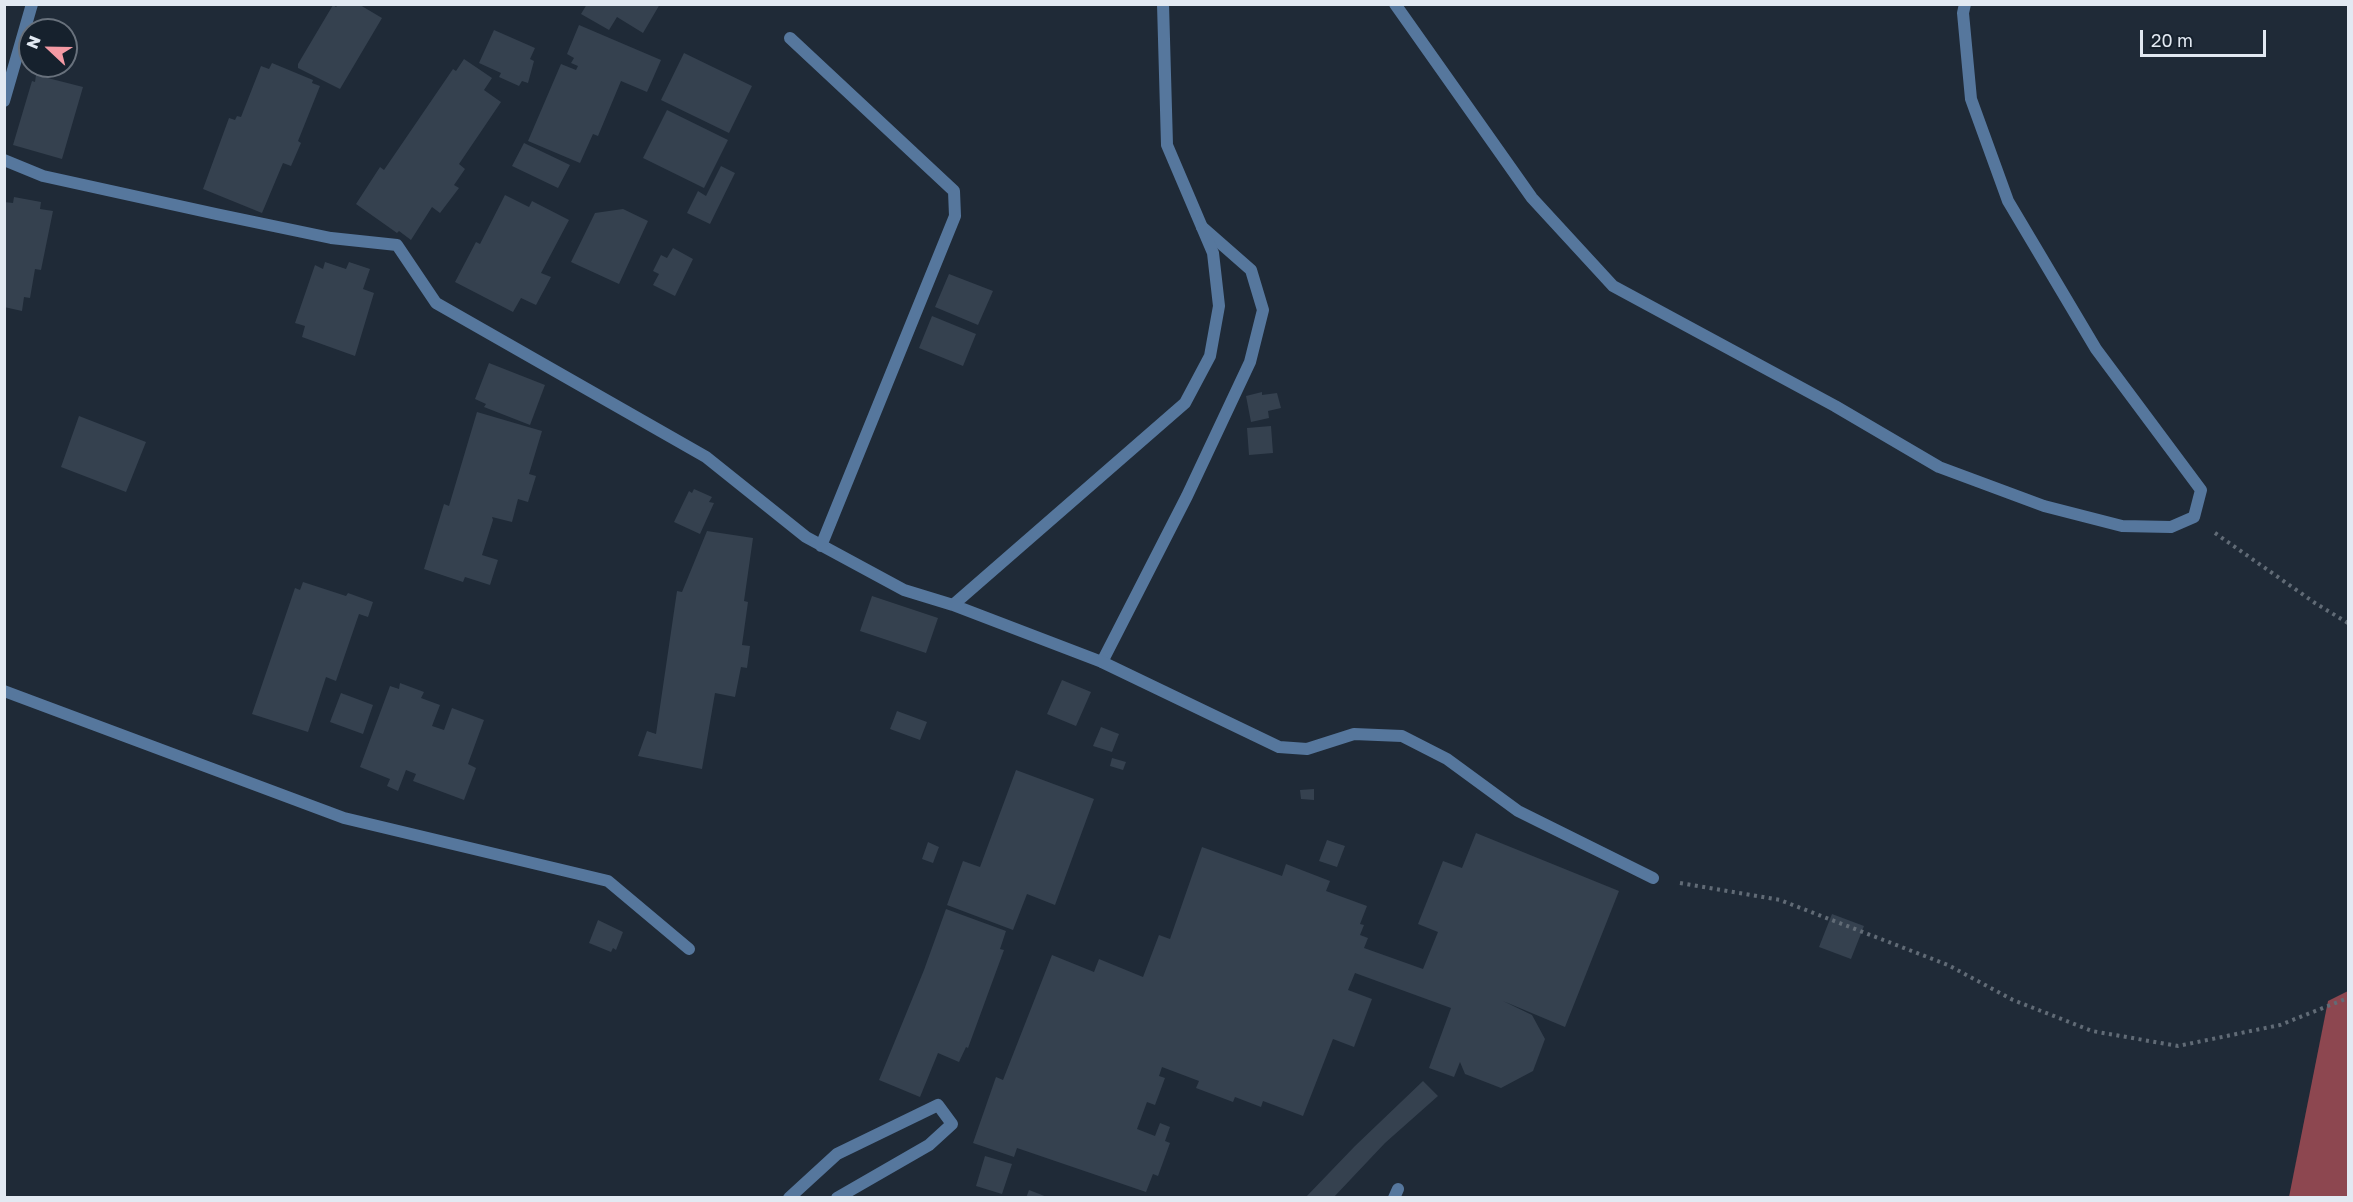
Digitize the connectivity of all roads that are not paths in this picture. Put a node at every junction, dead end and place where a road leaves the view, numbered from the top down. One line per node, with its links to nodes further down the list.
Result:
1 (32, 4): 6 (street)
2 (1163, 4): 8 (street)
3 (1395, 4): 4 (street)
4 (1965, 4)
5 (790, 38): 9 (street)
6 (4, 101)
7 (4, 160): 9 (street)
8 (1202, 227): 10 (street); 11 (street)
9 (821, 546): 10 (street)
10 (953, 604): 11 (street)
11 (1102, 662): 13 (street)
12 (4, 691): 14 (street)
13 (1653, 878)
14 (689, 949)
15 (789, 1197): 16 (street)
16 (837, 1197)

